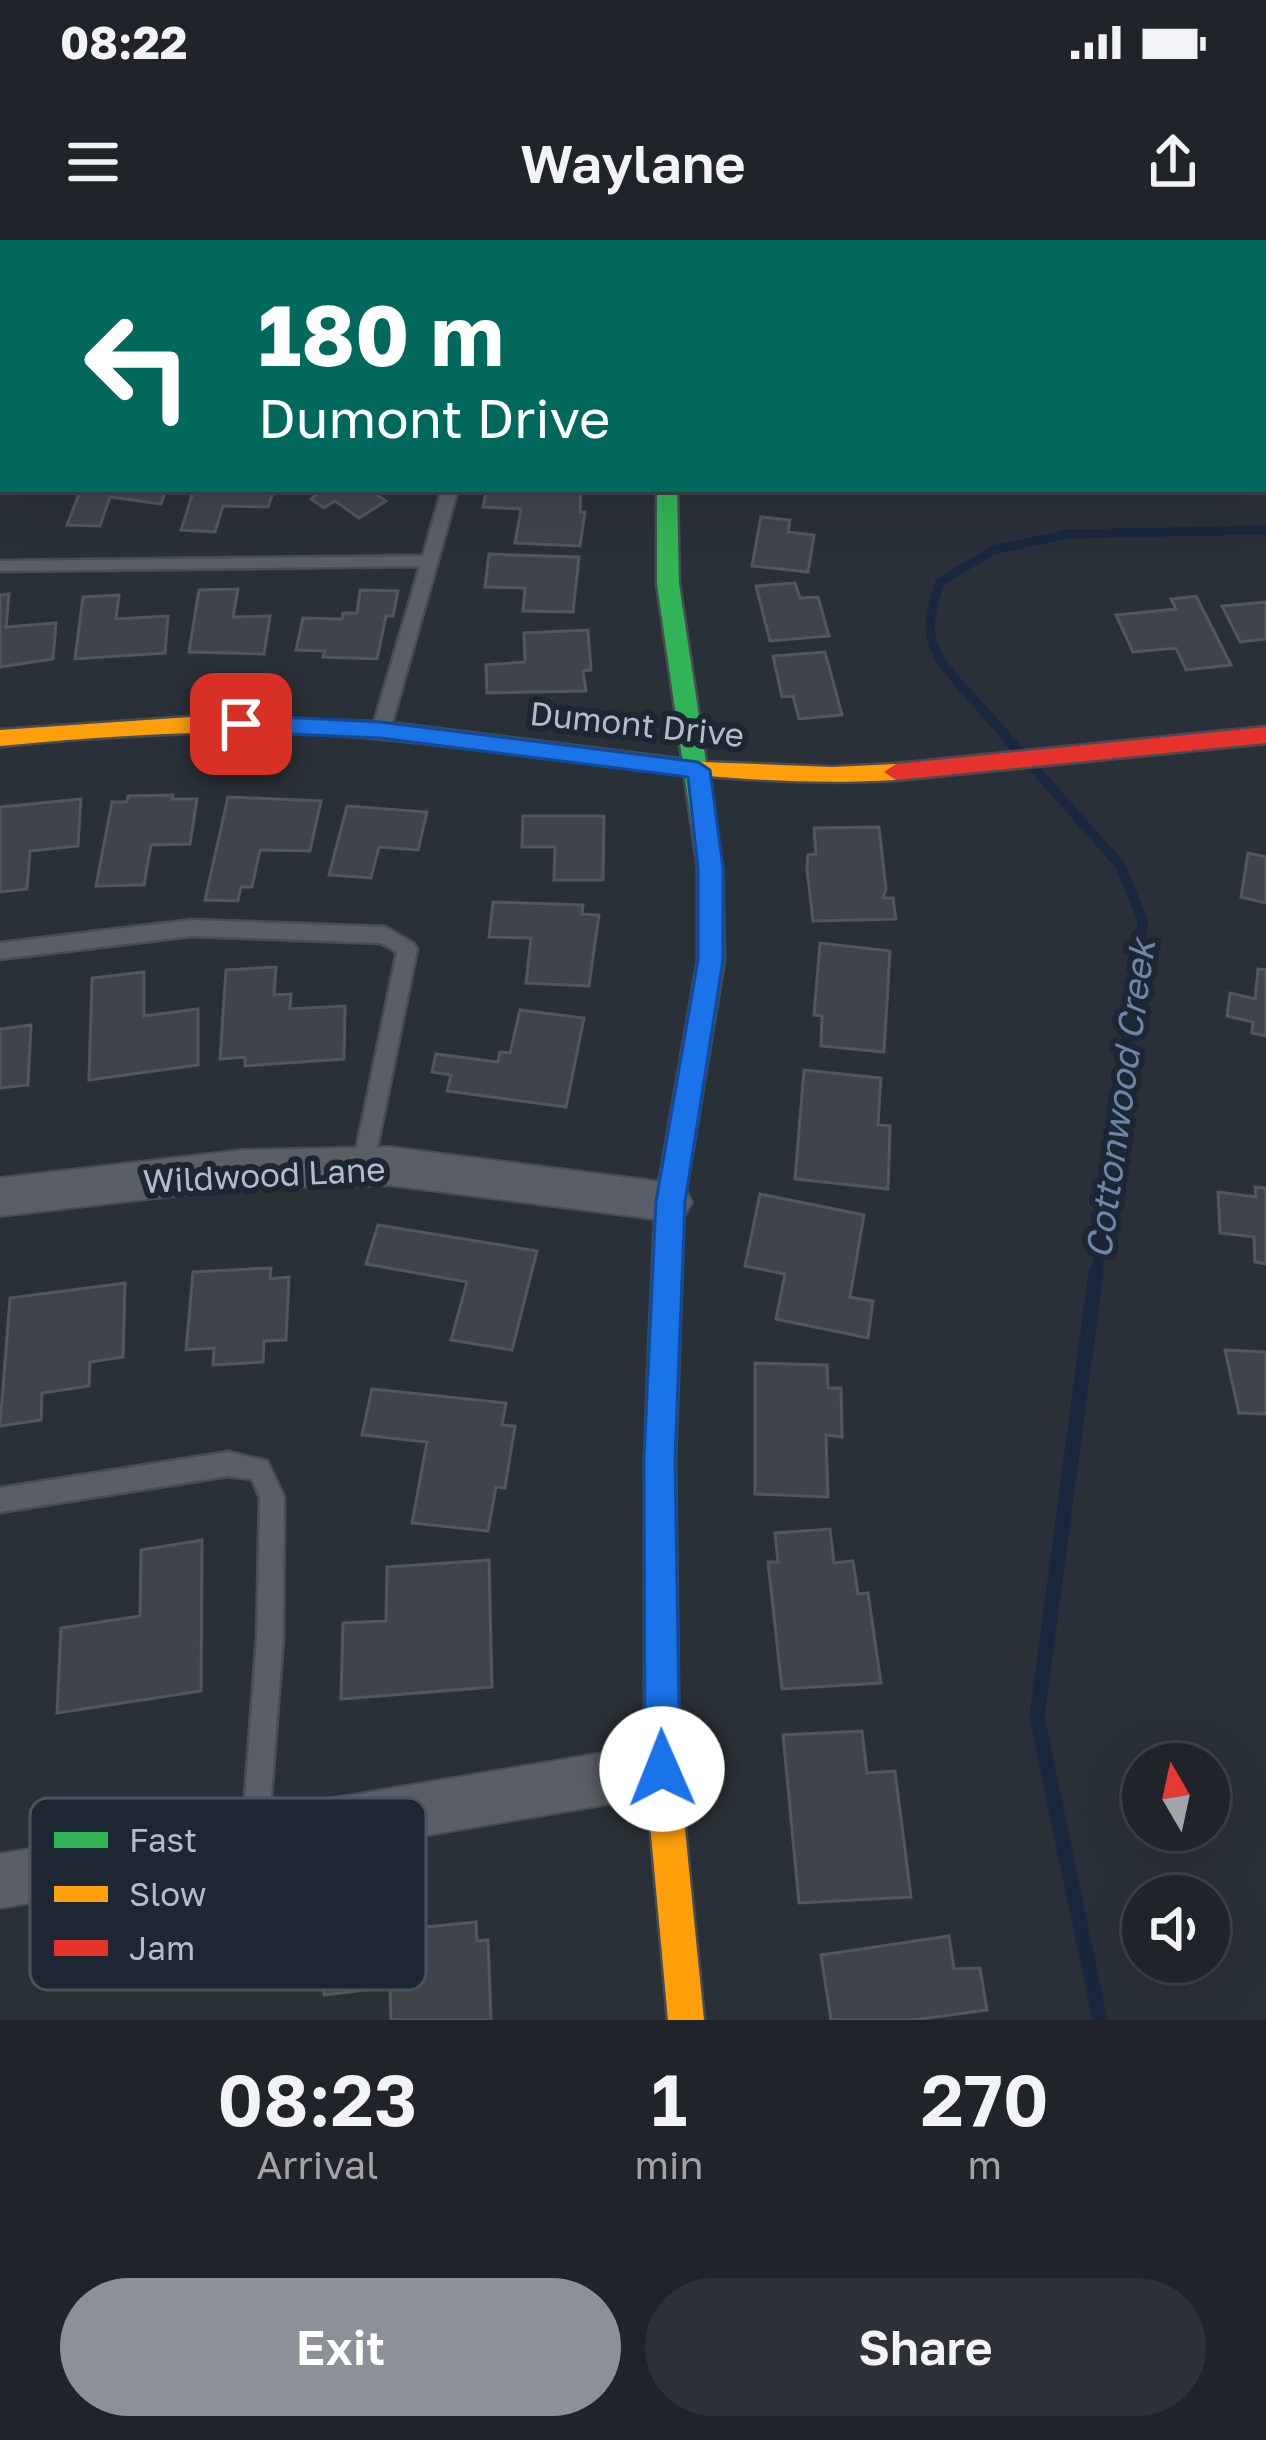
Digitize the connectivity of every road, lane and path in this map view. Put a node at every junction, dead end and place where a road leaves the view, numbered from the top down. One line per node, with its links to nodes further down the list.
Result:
1 (448, 492): 3 (lane)
2 (667, 492): 8 (street)
3 (426, 561): 4 (lane); 5 (lane)
4 (0, 566)
5 (380, 730): 7 (street, Dumont Drive); 8 (street, Dumont Drive)
6 (1266, 735): 8 (street, Dumont Drive)
7 (0, 737)
8 (698, 770): 12 (street)
9 (0, 951): 10 (lane)
10 (364, 1166): 11 (street, Wildwood Lane); 12 (street, Wildwood Lane)
11 (0, 1197)
12 (670, 1202): 14 (street)
13 (0, 1500): 15 (lane)
14 (662, 1769): 16 (street); 19 (street)
15 (258, 1798)
16 (426, 1808)
17 (30, 1876): 18 (street)
18 (0, 1881)
19 (686, 2020)

